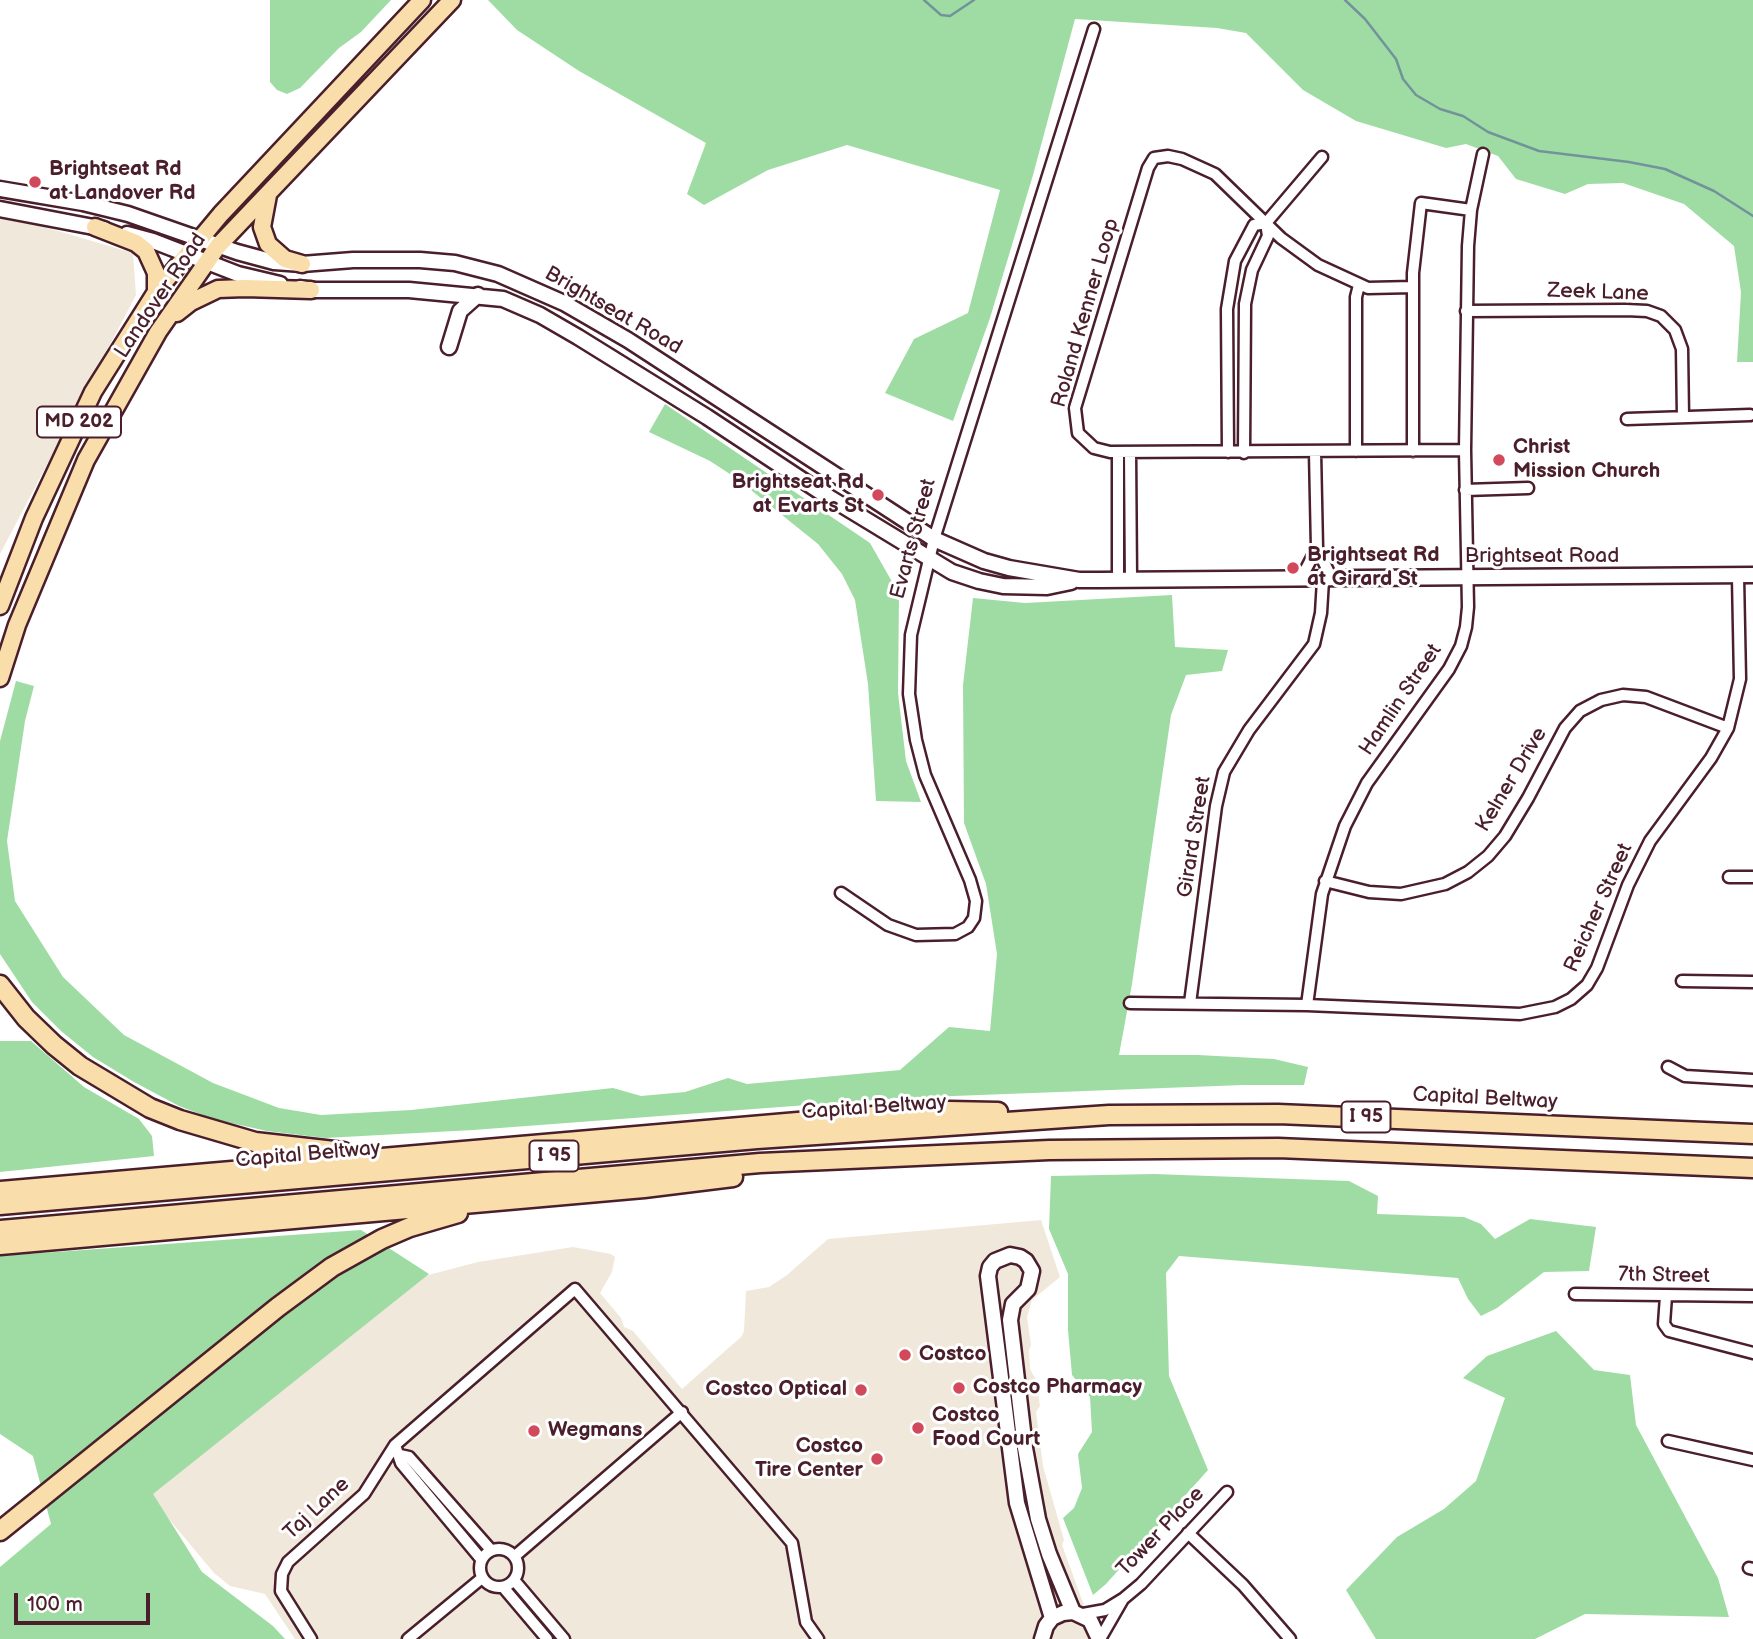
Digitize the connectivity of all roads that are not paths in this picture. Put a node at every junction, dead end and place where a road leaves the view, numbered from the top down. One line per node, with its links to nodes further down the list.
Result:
1 (422, 0): 12 (main road, Landover Road / MD 202)
2 (452, 0): 7 (main road, Landover Road / MD 202)
3 (1094, 29): 38 (street, Evarts Street)
4 (1483, 154): 9 (street, Hamlin Street)
5 (1322, 157): 10 (street)
6 (0, 188): 12 (street, Brightseat Road)
7 (269, 192): 13 (main road, Landover Road / MD 202); 16 (main road)
8 (0, 209): 11 (street, Brightseat Road)
9 (1471, 210): 18 (street); 22 (street, Hamlin Street)
10 (1266, 223): 17 (street, Roland Kenner Loop); 31 (street, Roland Kenner Loop); 33 (street); 35 (street)
11 (96, 226): 14 (street, Brightseat Road); 20 (main road)
12 (200, 239): 13 (street, Brightseat Road); 14 (main road, Landover Road / MD 202)
13 (218, 246): 15 (main road, Landover Road / MD 202); 16 (street, Brightseat Road)
14 (187, 254): 15 (street, Brightseat Road); 20 (main road, Landover Road / MD 202)
15 (207, 261): 19 (street, Brightseat Road); 23 (main road, Landover Road / MD 202)
16 (302, 264): 38 (street, Brightseat Road)
17 (1359, 285): 18 (street, Roland Kenner Loop); 29 (street)
18 (1413, 287): 30 (street)
19 (311, 290): 21 (street, Brightseat Road); 23 (main road)
20 (156, 292): 47 (main road, Landover Road / MD 202)
21 (478, 295): 24 (street); 40 (street, Brightseat Road)
22 (1466, 311): 26 (street, Zeek Lane); 28 (street, Hamlin Street)
23 (158, 332): 48 (main road, Landover Road / MD 202)
24 (449, 347)
25 (1751, 415): 26 (street)
26 (1683, 417): 27 (street)
27 (1627, 419)
28 (1465, 450): 30 (street, Roland Kenner Loop); 37 (street, Hamlin Street)
29 (1356, 451): 30 (street, Roland Kenner Loop); 34 (street, Roland Kenner Loop)
30 (1413, 451)
31 (1118, 452): 32 (street, Roland Kenner Loop); 44 (street)
32 (1130, 452): 33 (street, Roland Kenner Loop); 44 (street)
33 (1228, 452): 35 (street, Roland Kenner Loop)
34 (1315, 452): 35 (street, Roland Kenner Loop); 39 (street)
35 (1244, 453)
36 (1528, 488): 37 (street)
37 (1465, 490): 42 (street, Hamlin Street)
38 (934, 539): 40 (street, Evarts Street); 43 (street, Brightseat Road)
39 (1317, 548): 45 (street); 46 (street)
40 (929, 559): 43 (street, Brightseat Road); 53 (street, Evarts Street)
41 (1745, 576): 42 (street, Brightseat Road); 49 (street, Reicher Street)
42 (1467, 579): 46 (street, Brightseat Road); 52 (street, Hamlin Street)
43 (1079, 580): 44 (street, Brightseat Road)
44 (1125, 580): 45 (street, Brightseat Road)
45 (1293, 580): 46 (street, Brightseat Road)
46 (1328, 580): 58 (street, Girard Street)
47 (0, 606)
48 (0, 678)
49 (1728, 728): 52 (street, Kelner Drive); 59 (street, Reicher Street)
50 (1729, 877): 51 (street)
51 (1753, 877)
52 (1325, 881): 59 (street, Hamlin Street)
53 (841, 892)
54 (1682, 981): 55 (street)
55 (1753, 982)
56 (0, 985): 64 (highway)
57 (1130, 1003): 58 (street, Reicher Street)
58 (1190, 1003): 59 (street, Reicher Street)
59 (1307, 1005)
60 (1668, 1067): 61 (street)
61 (1753, 1080)
62 (1110, 1115): 63 (highway, Capital Beltway / I 95); 64 (highway); 69 (highway, Capital Beltway / I 95)
63 (1753, 1134)
64 (424, 1154): 67 (highway)
65 (865, 1160): 66 (highway, I 95); 68 (highway); 70 (highway, I 95)
66 (1753, 1168)
67 (0, 1191)
68 (522, 1199): 71 (highway); 80 (highway)
69 (0, 1205)
70 (0, 1230)
71 (0, 1245)
72 (1575, 1294): 73 (street, 7th Street)
73 (1666, 1296): 74 (street, 7th Street); 75 (street)
74 (1753, 1296)
75 (1753, 1353)
76 (682, 1412): 78 (street, Taj Lane); 86 (street); 98 (street)
77 (1668, 1441): 79 (street)
78 (398, 1450): 85 (street); 87 (street); 94 (street, Taj Lane)
79 (1753, 1460)
80 (55, 1485): 82 (highway); 83 (highway)
81 (1227, 1492): 84 (street, Tower Place)
82 (0, 1523)
83 (0, 1531)
84 (1188, 1533): 91 (street, Tower Place); 101 (street)
85 (491, 1550): 86 (street); 87 (street)
86 (514, 1556): 89 (street)
87 (481, 1559): 88 (street)
88 (482, 1578): 90 (street); 95 (street)
89 (514, 1580): 90 (street); 97 (street)
90 (503, 1587): 96 (street)
91 (1123, 1599): 92 (street, Tower Place); 100 (street, Tower Place)
92 (1078, 1613): 93 (street); 93 (street); 100 (street)
93 (1052, 1618): 99 (street)
94 (310, 1639)
95 (408, 1639)
96 (547, 1639)
97 (564, 1639)
98 (818, 1639)
99 (1042, 1639)
100 (1099, 1639)
101 (1290, 1639)

